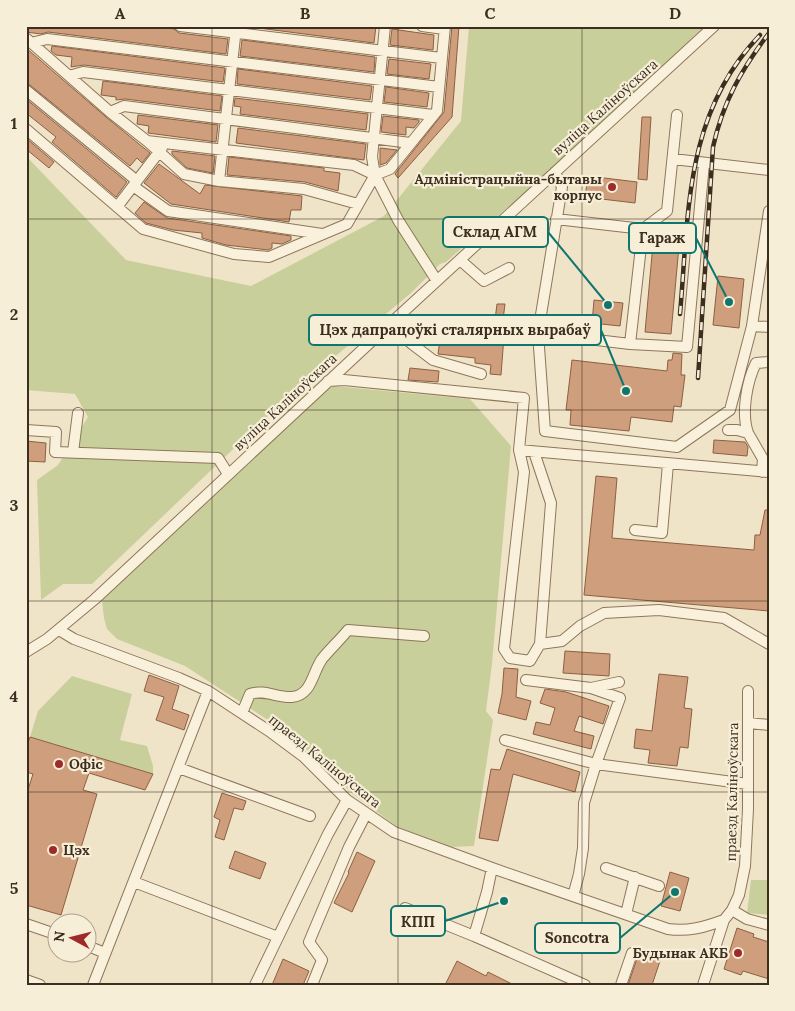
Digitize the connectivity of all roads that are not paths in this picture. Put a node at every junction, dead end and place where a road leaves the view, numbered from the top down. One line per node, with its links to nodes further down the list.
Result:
1 (180, 26): 6 (street)
2 (385, 26): 8 (street)
3 (422, 26): 5 (street)
4 (714, 26): 31 (street, вуліца Каліноўскага)
5 (444, 28): 9 (street)
6 (235, 30): 8 (street); 10 (street)
7 (28, 41): 10 (street); 11 (street)
8 (382, 51): 9 (street); 12 (street)
9 (442, 58): 13 (street)
10 (232, 62): 12 (street); 15 (street)
11 (69, 76): 15 (street); 17 (street)
12 (380, 79): 13 (street); 16 (street)
13 (439, 87): 18 (street)
14 (26, 90): 34 (street)
15 (230, 90): 16 (street); 20 (street)
16 (377, 108): 18 (street); 22 (street)
17 (110, 112): 20 (street); 23 (street)
18 (433, 115): 25 (street)
19 (677, 115): 28 (street)
20 (226, 119): 22 (street); 26 (street)
21 (26, 129): 36 (street)
22 (374, 139): 25 (street); 32 (street)
23 (147, 141): 24 (street); 27 (street)
24 (165, 143): 26 (street); 27 (street)
25 (410, 143): 32 (street)
26 (224, 149): 32 (street); 33 (street)
27 (159, 152): 33 (street); 34 (street)
28 (673, 160): 29 (street); 39 (street)
29 (704, 163): 30 (street); 48 (street)
30 (769, 170)
31 (555, 172): 38 (street); 41 (street, вуліца Каліноўскага)
32 (375, 175): 35 (street); 43 (street)
33 (220, 181): 35 (street)
34 (135, 183): 36 (street); 40 (street)
35 (358, 204): 40 (street)
36 (117, 207): 40 (street)
37 (769, 211): 45 (street)
38 (556, 219): 39 (street); 47 (street)
39 (643, 229): 48 (street)
40 (324, 234)
41 (460, 260): 42 (street); 43 (street, вуліца Каліноўскага)
42 (509, 268)
43 (437, 281): 44 (street, вуліца Каліноўскага)
44 (390, 324): 50 (street); 51 (street, вуліца Каліноўскага)
45 (752, 326): 46 (street); 47 (street)
46 (769, 327)
47 (538, 333): 48 (street)
48 (630, 344)
49 (769, 362): 55 (street)
50 (481, 374)
51 (328, 381): 56 (street); 61 (street, вуліца Каліноўскага)
52 (78, 413): 57 (street)
53 (26, 430): 57 (street)
54 (728, 430): 55 (street)
55 (748, 433): 60 (street)
56 (519, 450): 58 (street); 65 (street)
57 (74, 452): 61 (street)
58 (534, 452): 59 (street); 65 (street)
59 (668, 464): 60 (street); 62 (street)
60 (766, 472)
61 (228, 474): 63 (street, вуліца Каліноўскага)
62 (634, 530)
63 (59, 630): 67 (street, вуліца Каліноўскага); 71 (street, праезд Каліноўскага)
64 (424, 636): 73 (street)
65 (540, 644): 66 (street)
66 (769, 644)
67 (26, 652)
68 (526, 680): 70 (street)
69 (619, 682): 70 (street)
70 (591, 688): 77 (street)
71 (208, 690): 73 (street, праезд Каліноўскага); 78 (street)
72 (748, 691): 74 (street, праезд Каліноўскага)
73 (242, 713): 80 (street, праезд Каліноўскага)
74 (748, 723): 75 (street); 79 (street, праезд Каліноўскага)
75 (769, 725)
76 (505, 740): 77 (street)
77 (596, 764): 79 (street); 88 (street)
78 (178, 768): 82 (street); 86 (street)
79 (748, 784): 90 (street, праезд Каліноўскага)
80 (347, 800): 81 (street, праезд Каліноўскага); 97 (street)
81 (366, 814): 83 (street, праезд Каліноўскага); 105 (street)
82 (310, 816)
83 (492, 868): 88 (street, праезд Каліноўскага); 96 (street)
84 (606, 868): 85 (street)
85 (635, 877): 87 (street); 91 (street)
86 (134, 882): 97 (street); 99 (street)
87 (659, 886)
88 (573, 896): 91 (street, праезд Каліноўскага)
89 (405, 908): 96 (street)
90 (732, 910): 92 (street, праезд Каліноўскага); 94 (street)
91 (626, 914): 92 (street, праезд Каліноўскага)
92 (724, 920): 108 (street, праезд Каліноўскага)
93 (26, 924): 95 (street)
94 (769, 925)
95 (48, 932)
96 (474, 936): 106 (street)
97 (278, 937): 104 (street)
98 (98, 950): 99 (street)
99 (105, 953): 103 (street)
100 (632, 953): 107 (street)
101 (26, 980): 102 (street)
102 (40, 985)
103 (93, 985)
104 (255, 985)
105 (312, 985)
106 (585, 985)
107 (621, 985)
108 (703, 985)

